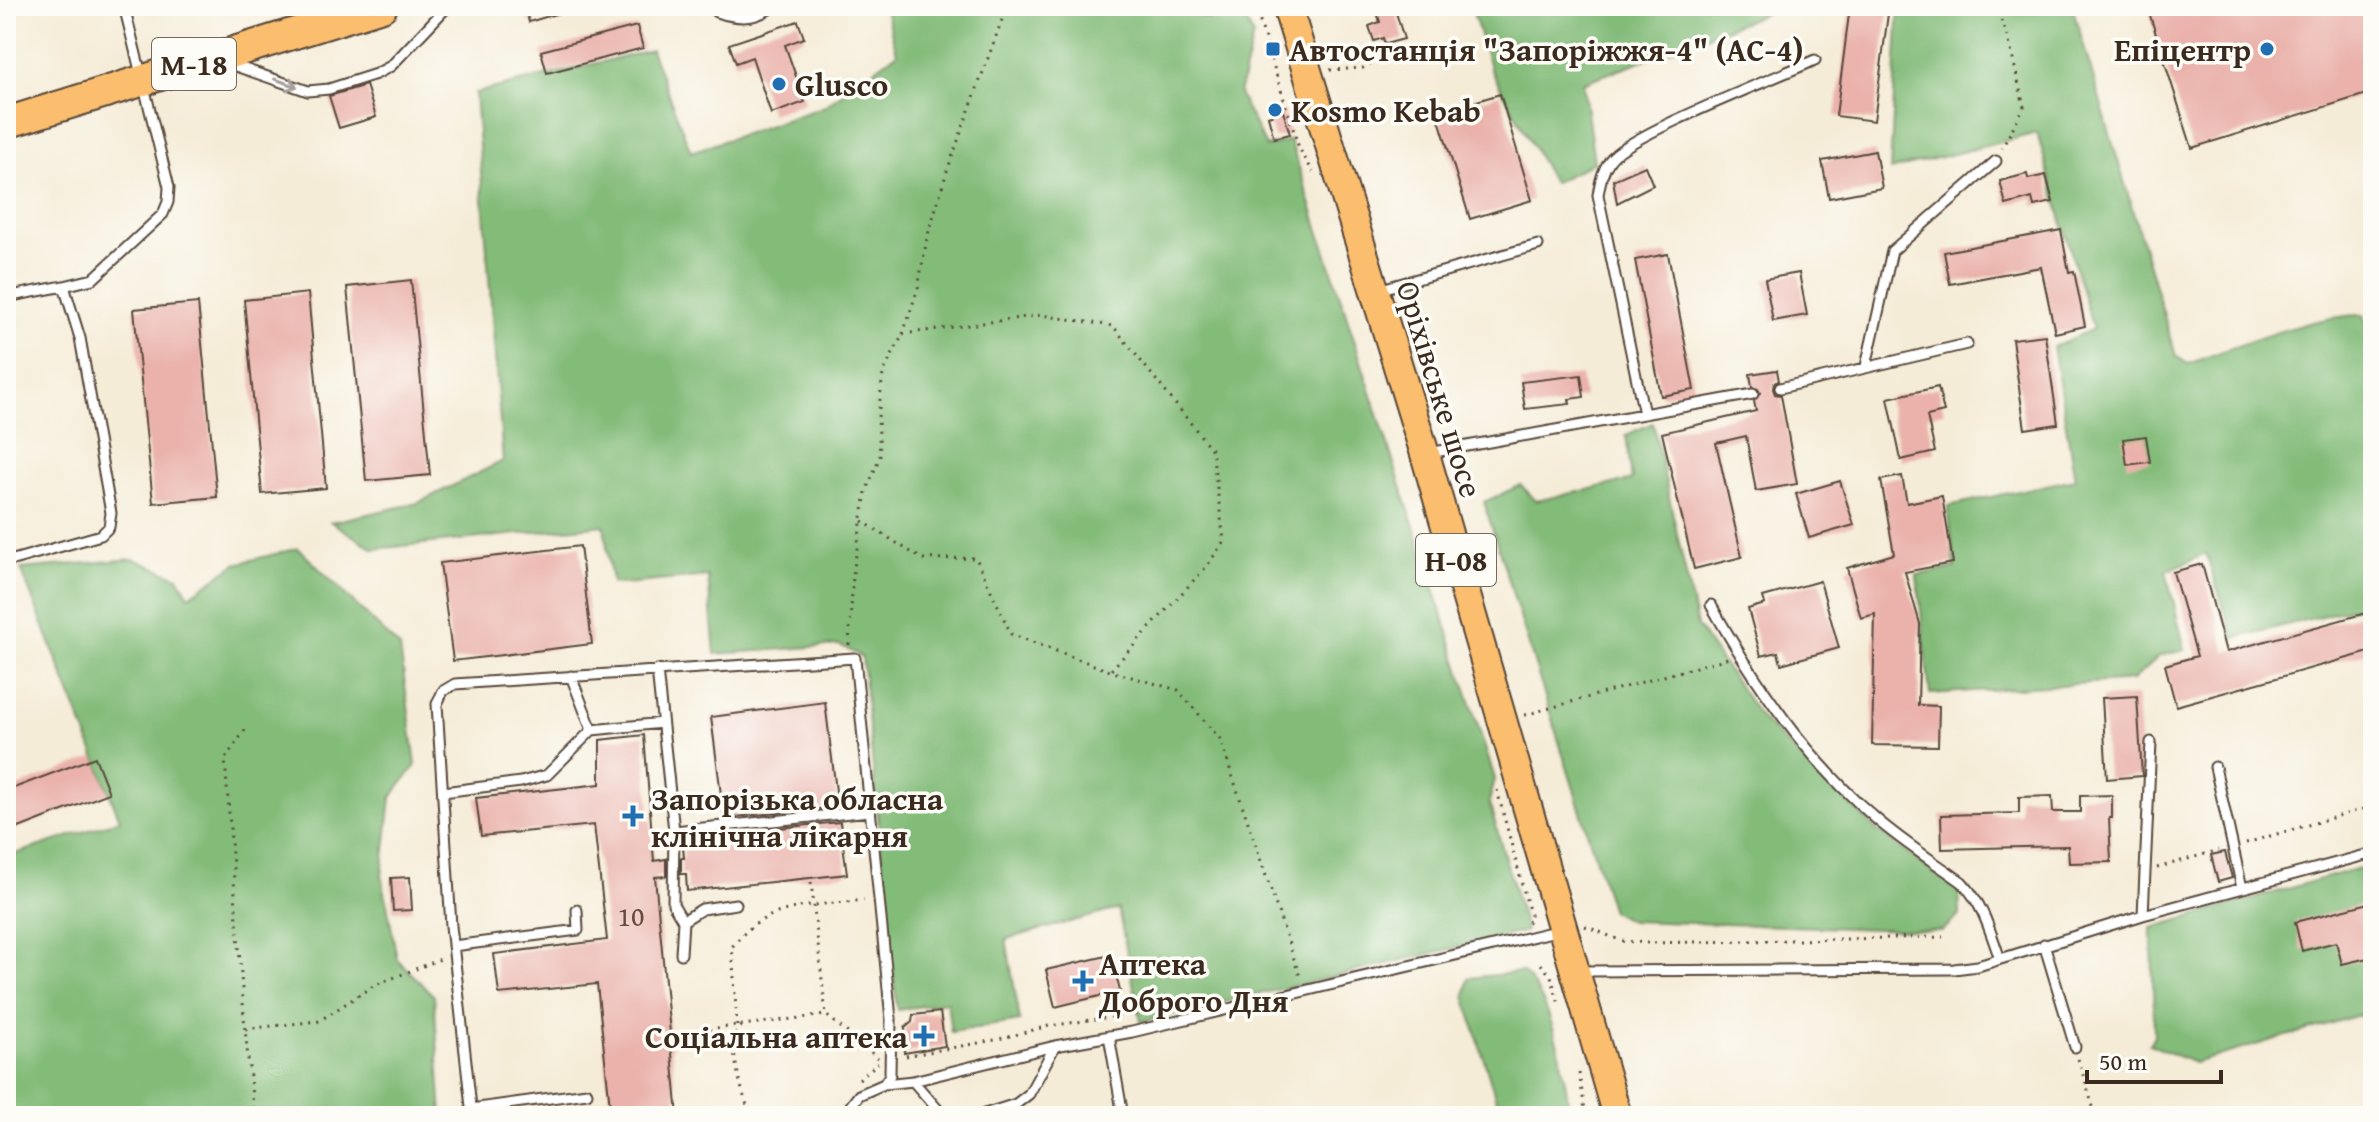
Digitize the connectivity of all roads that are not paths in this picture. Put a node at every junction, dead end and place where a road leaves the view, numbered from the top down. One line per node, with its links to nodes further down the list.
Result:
1 (124, 6): 9 (lane)
2 (382, 6): 7 (highway, М-18)
3 (448, 6): 7 (lane, one-way to 3)
4 (712, 6): 5 (lane)
5 (774, 6)
6 (1287, 6): 14 (main road, Оріхівське шосе / Н-08)
7 (213, 58): 9 (highway, М-18)
8 (1815, 60): 20 (lane)
9 (143, 81): 10 (highway, М-18); 13 (lane)
10 (6, 123)
11 (1996, 161): 17 (lane)
12 (1538, 245): 14 (lane)
13 (64, 286): 15 (lane); 22 (lane)
14 (1375, 290): 21 (main road, Оріхівське шосе / Н-08)
15 (6, 297)
16 (1967, 344): 17 (lane)
17 (1866, 366): 18 (lane)
18 (1780, 388)
19 (1753, 394): 20 (lane)
20 (1644, 414): 21 (lane)
21 (1425, 454): 39 (main road, Оріхівське шосе / Н-08)
22 (6, 562)
23 (1711, 605): 43 (lane)
24 (657, 670): 25 (lane); 26 (lane); 31 (lane)
25 (571, 676): 27 (lane); 30 (lane)
26 (662, 723): 27 (lane); 32 (lane)
27 (592, 730): 30 (lane)
28 (2151, 742): 37 (lane)
29 (2215, 767): 34 (lane)
30 (443, 792): 41 (lane)
31 (870, 811): 32 (lane); 49 (lane)
32 (674, 831): 38 (lane)
33 (2373, 853): 34 (lane)
34 (2242, 888): 37 (lane)
35 (736, 904): 38 (lane)
36 (577, 910): 41 (lane)
37 (2143, 915): 40 (lane)
38 (683, 921): 42 (lane)
39 (1574, 928): 44 (main road, Оріхівське шосе / Н-08); 45 (lane)
40 (2044, 944): 43 (lane); 47 (lane)
41 (454, 950): 51 (lane)
42 (681, 954)
43 (2000, 959): 44 (lane)
44 (1575, 971): 56 (main road, Оріхівське шосе / Н-08)
45 (1109, 1036): 46 (lane); 55 (lane)
46 (1055, 1046): 48 (lane); 54 (lane)
47 (2075, 1047)
48 (913, 1081): 49 (lane); 53 (lane)
49 (884, 1084): 52 (lane)
50 (587, 1093): 51 (lane)
51 (472, 1112)
52 (843, 1116)
53 (951, 1116)
54 (978, 1116)
55 (1123, 1116)
56 (1617, 1116)

